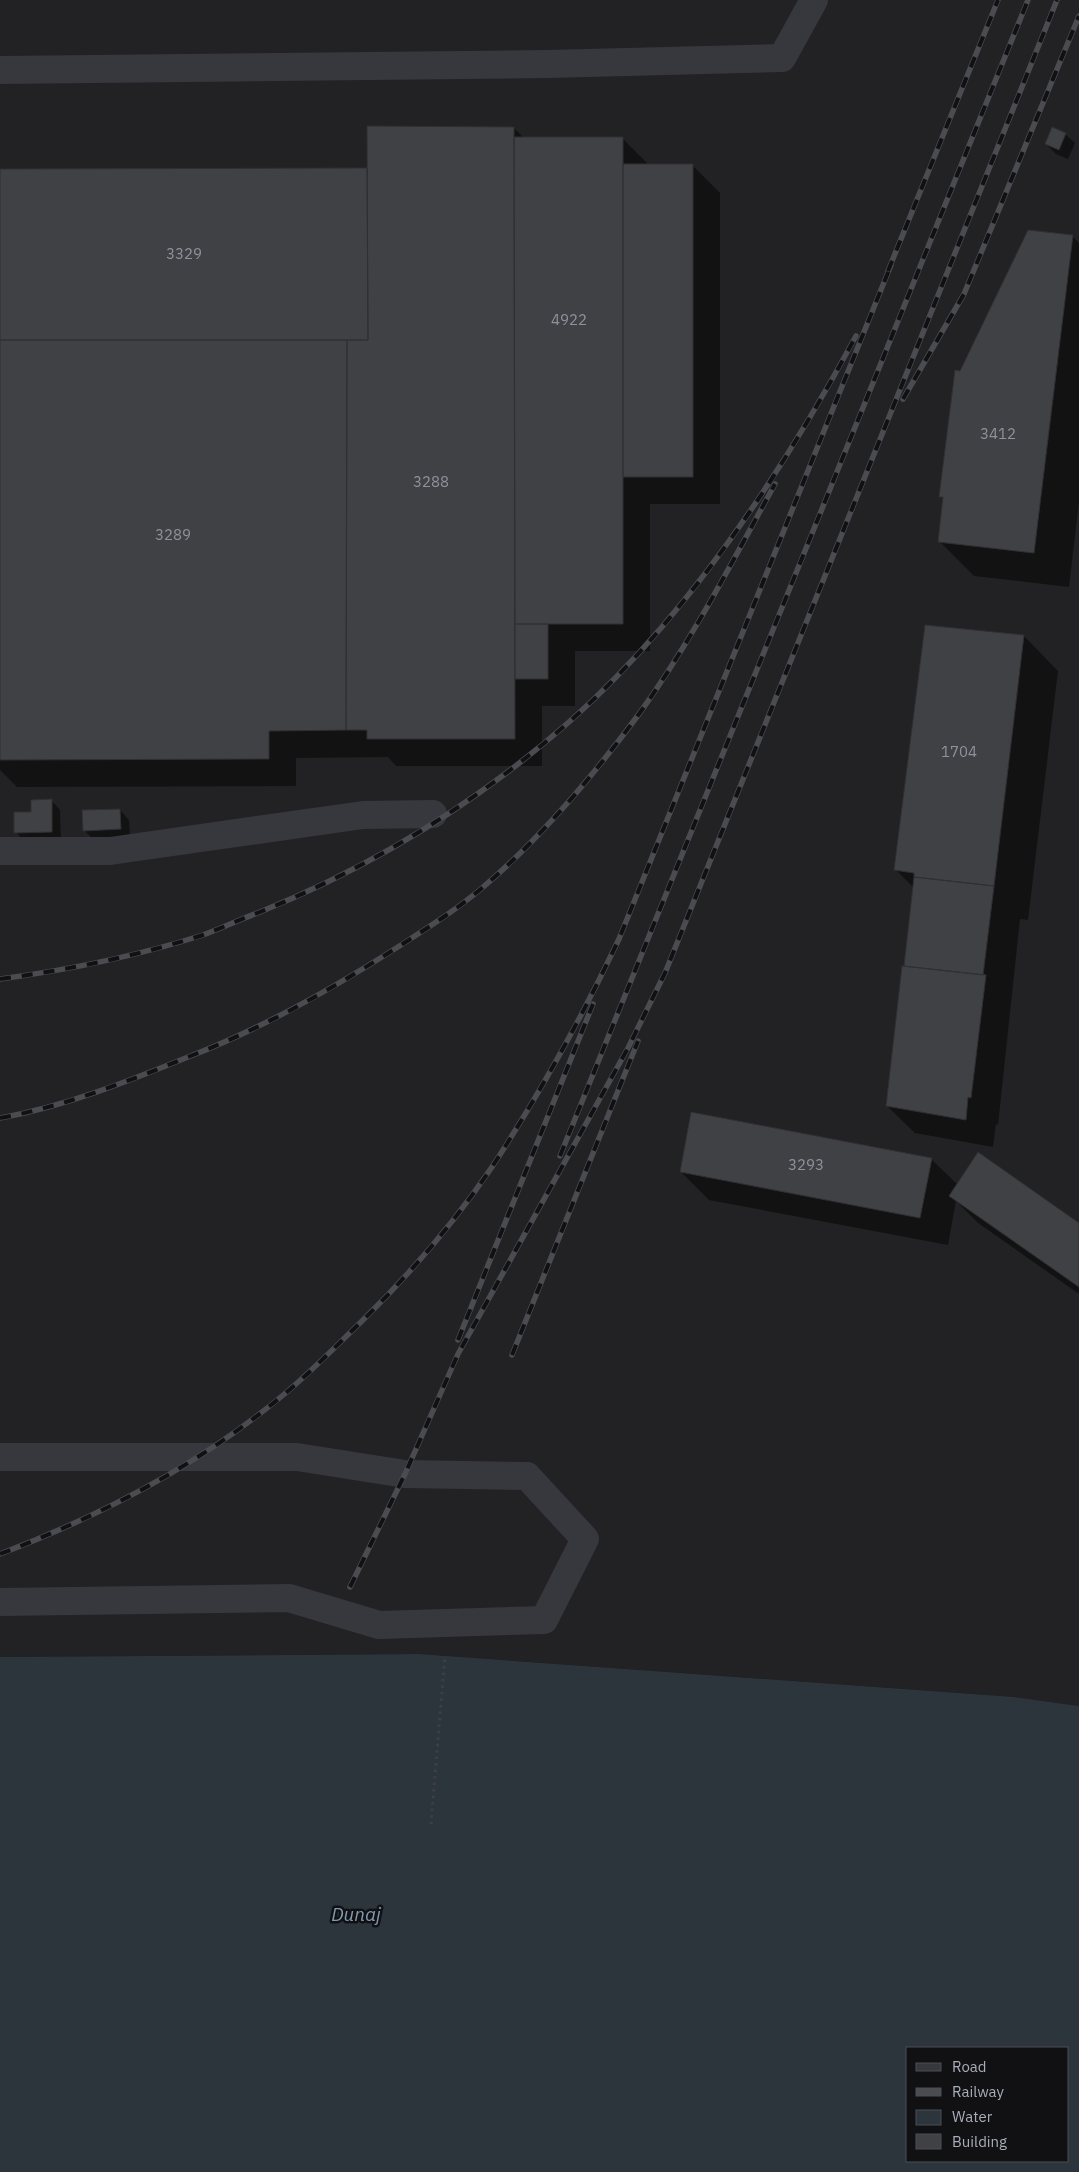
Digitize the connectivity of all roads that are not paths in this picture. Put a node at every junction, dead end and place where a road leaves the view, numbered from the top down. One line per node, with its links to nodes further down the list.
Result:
1 (814, 0): 2 (lane)
2 (0, 70)
3 (433, 814): 4 (lane)
4 (0, 851)
5 (0, 1457): 6 (lane)
6 (0, 1602)

